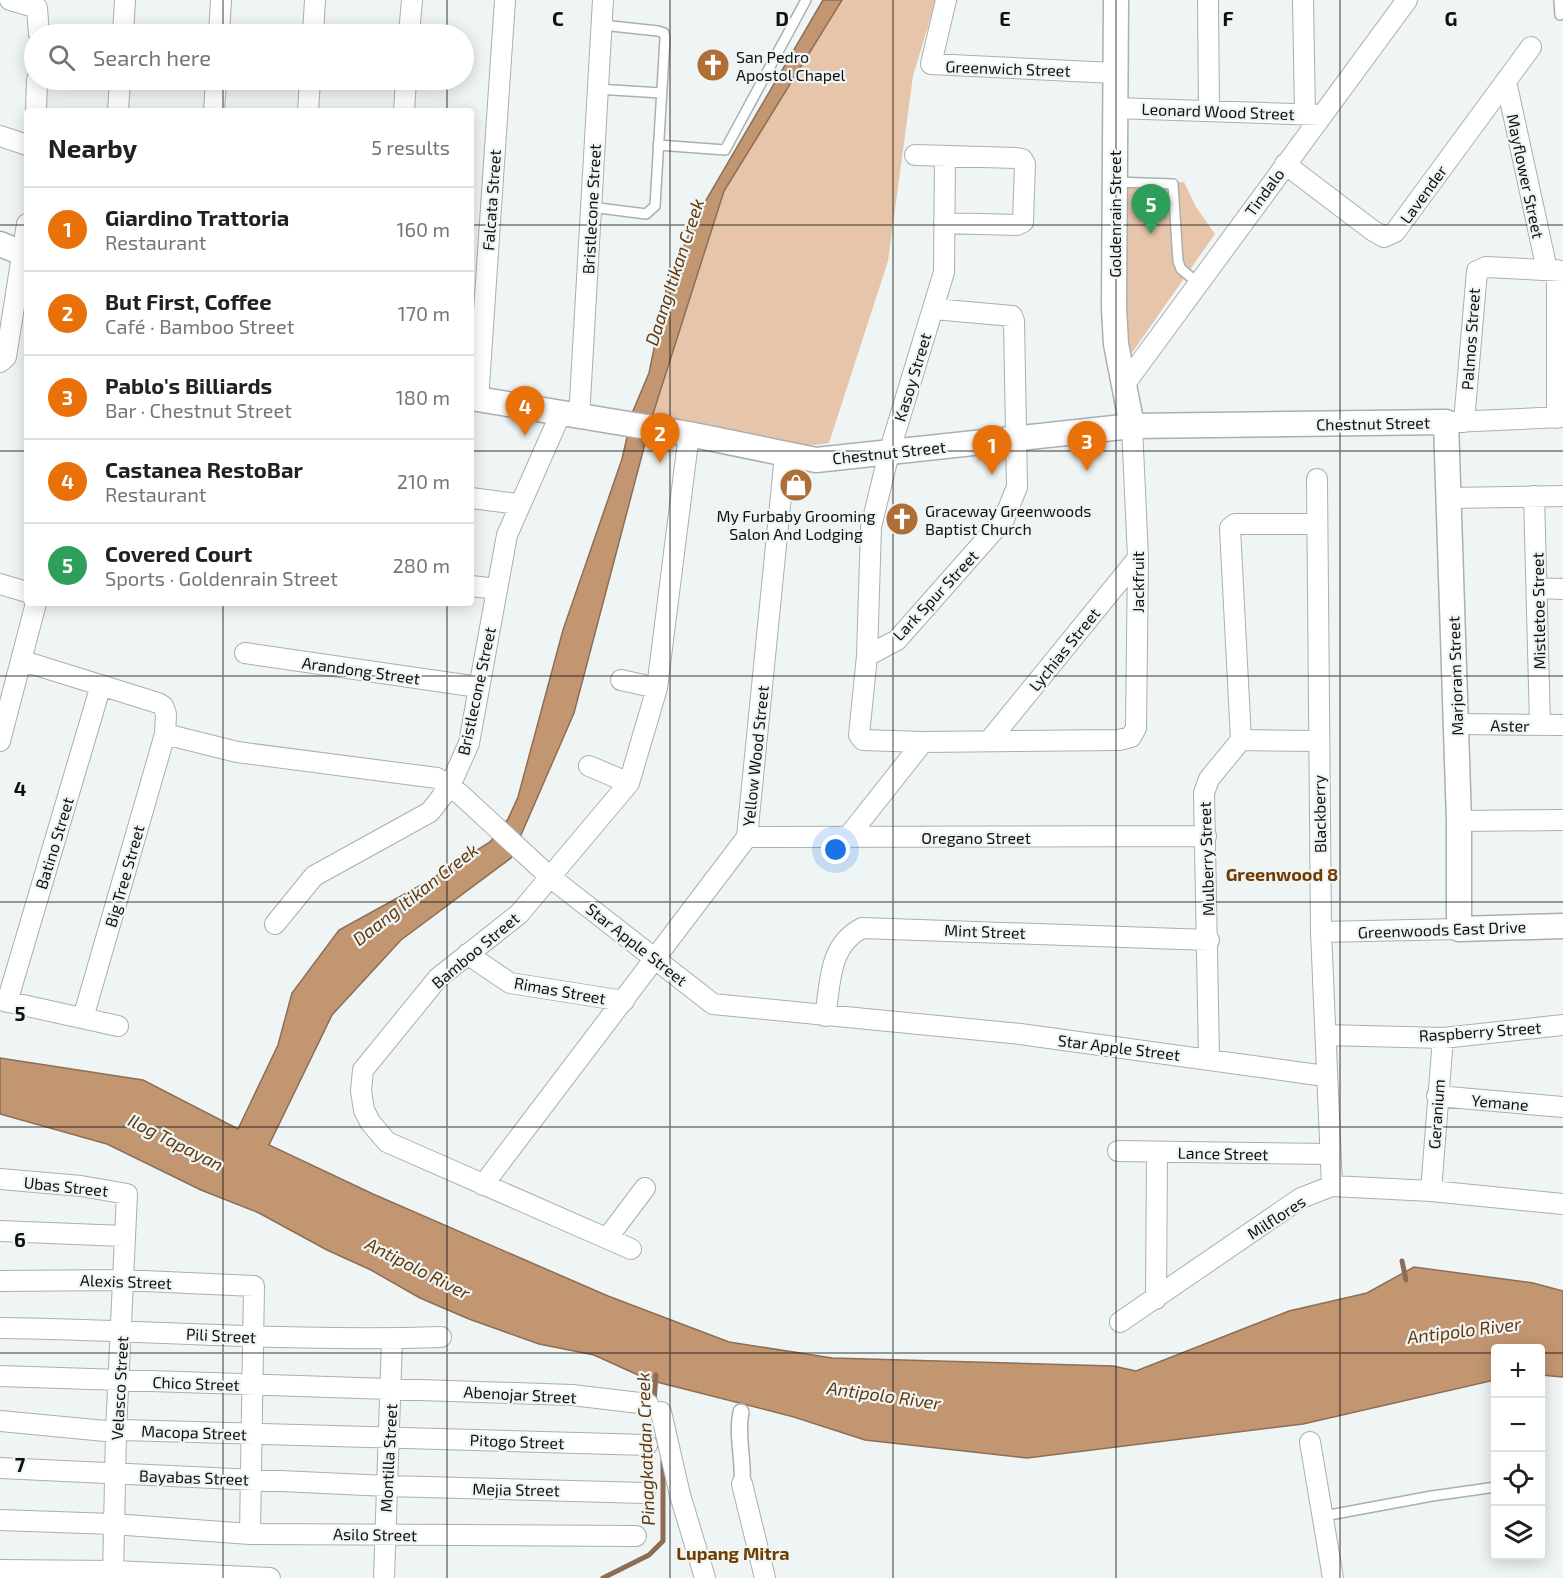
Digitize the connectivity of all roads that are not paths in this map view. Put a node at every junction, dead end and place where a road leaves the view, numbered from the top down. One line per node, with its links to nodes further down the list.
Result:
1 (10, 0): 16 (street)
2 (125, 0): 17 (street)
3 (221, 0): 18 (street)
4 (315, 0): 19 (street)
5 (411, 0): 20 (street)
6 (505, 0): 57 (street, Falcata Street)
7 (603, 0): 21 (street, Bristlecone Street)
8 (806, 0): 42 (lane)
9 (946, 0): 23 (street, Greenwich Street)
10 (1116, 0): 23 (street, Goldenrain Street)
11 (1208, 0): 38 (street)
12 (1303, 0): 39 (street)
13 (1559, 0): 15 (lane)
14 (1404, 2): 39 (street, Tindalo)
15 (1560, 15)
16 (40, 24)
17 (124, 24)
18 (220, 24)
19 (314, 24)
20 (410, 24)
21 (602, 25): 25 (street, Bristlecone Street); 31 (lane)
22 (1531, 47): 24 (street, Lavender)
23 (1114, 73): 37 (street, Goldenrain Street)
24 (1506, 81): 45 (street, Lavender); 52 (street, Mayflower Street)
25 (597, 89): 31 (lane); 47 (street, Bristlecone Street)
26 (37, 90): 32 (street)
27 (119, 90): 33 (street)
28 (215, 90): 34 (street)
29 (309, 90): 35 (street)
30 (405, 90): 36 (street)
31 (661, 93): 42 (lane)
32 (36, 108)
33 (118, 108)
34 (214, 108)
35 (308, 108)
36 (404, 108)
37 (1115, 108): 38 (street, Leonard Wood Street); 46 (street, Goldenrain Street)
38 (1209, 110): 39 (street, Leonard Wood Street)
39 (1313, 114): 45 (street, Tindalo)
40 (0, 136): 41 (street)
41 (24, 144)
42 (658, 145): 47 (lane)
43 (915, 155): 44 (street)
44 (945, 156): 48 (street, Kasoy Street); 48 (street)
45 (1285, 164): 53 (street, Tindalo)
46 (1115, 182): 53 (lane); 56 (street, Goldenrain Street)
47 (591, 207): 58 (street, Bristlecone Street)
48 (945, 223): 54 (street, Kasoy Street)
49 (0, 244): 50 (street)
50 (24, 253)
51 (24, 264): 55 (street)
52 (1555, 270): 59 (street, Mayflower Street); 60 (street, Palmos Street)
53 (1198, 283): 56 (street, Tindalo)
54 (933, 309): 63 (street, Lark Spur Street); 64 (street, Kasoy Street)
55 (0, 362)
56 (1124, 385): 61 (street, Goldenrain Street)
57 (474, 399): 58 (street, Chestnut Street)
58 (569, 416): 62 (street, Chestnut Street); 71 (street, Bristlecone Street)
59 (1560, 417): 60 (street, Chestnut Street)
60 (1455, 422): 61 (street, Chestnut Street); 70 (street, Marjoram Street)
61 (1132, 426): 63 (street, Chestnut Street); 73 (street, Jackfruit)
62 (689, 434): 65 (street, Chestnut Street); 87 (street, Bamboo Street)
63 (1015, 437): 64 (street, Chestnut Street); 82 (street, Lark Spur Street)
64 (889, 453): 65 (street, Chestnut Street); 82 (street, Kasoy Street)
65 (785, 455): 103 (street, Yellow Wood Street)
66 (1317, 479): 72 (street, Blackberry)
67 (1534, 496): 68 (street); 70 (street); 76 (street, Mistletoe Street)
68 (1563, 496)
69 (474, 498): 71 (street)
70 (1449, 498): 88 (street, Marjoram Street)
71 (518, 504): 78 (street, Bristlecone Street)
72 (1317, 524): 92 (street); 95 (street, Blackberry)
73 (1138, 558): 94 (street, Lychias Street); 94 (street, Jackfruit)
74 (0, 584): 79 (street)
75 (474, 586): 78 (street)
76 (1538, 588): 77 (street); 89 (street, Mistletoe Street)
77 (1563, 588)
78 (497, 589): 86 (street, Bristlecone Street)
79 (24, 591)
80 (35, 606): 83 (street)
81 (245, 654): 86 (street, Arandong Street)
82 (867, 657): 96 (street, Kasoy Street)
83 (23, 661): 85 (street); 93 (street)
84 (621, 680): 87 (street)
85 (101, 684): 91 (street); 113 (street, Batino Street)
86 (478, 687): 99 (street, Bristlecone Street)
87 (657, 688): 98 (street, Bamboo Street)
88 (1456, 723): 89 (street, Aster); 101 (street, Marjoram Street)
89 (1540, 725): 90 (street, Aster)
90 (1563, 725)
91 (165, 734): 99 (street, Star Apple Street); 116 (street, Big Tree Street)
92 (1241, 740): 95 (street); 102 (street, Mulberry Street)
93 (0, 741)
94 (989, 741): 96 (street)
95 (1318, 741): 109 (street, Blackberry)
96 (923, 742): 104 (street)
97 (589, 766): 98 (street)
98 (629, 783): 105 (street, Bamboo Street)
99 (455, 790): 105 (street, Star Apple Street); 106 (street, Bristlecone Street)
100 (1563, 820): 101 (street)
101 (1459, 821): 108 (street, Marjoram Street)
102 (1206, 836): 104 (street, Oregano Street); 110 (street, Mulberry Street)
103 (747, 837): 104 (street, Oregano Street); 112 (street, Yellow Wood Street)
104 (847, 838)
105 (550, 877): 111 (street, Bamboo Street); 112 (street, Star Apple Street)
106 (275, 924)
107 (1563, 926): 108 (street, Greenwoods East Drive)
108 (1459, 929): 109 (street, Greenwoods East Drive)
109 (1321, 932): 119 (street, Blackberry)
110 (1209, 940): 115 (street, Mint Street); 121 (street, Mulberry Street)
111 (467, 954): 114 (street, Rimas Street); 129 (street, Bamboo Street)
112 (657, 958): 114 (street, Yellow Wood Street); 115 (street, Star Apple Street)
113 (4, 1001): 116 (street)
114 (624, 1001): 129 (street, Yellow Wood Street)
115 (825, 1016): 121 (street, Star Apple Street)
116 (83, 1018): 118 (street)
117 (1563, 1025): 120 (street, Raspberry Street)
118 (118, 1026)
119 (1326, 1035): 120 (street, Raspberry Street); 122 (street, Blackberry)
120 (1443, 1038): 123 (street, Geranium)
121 (1209, 1058): 122 (street, Star Apple Street)
122 (1325, 1076): 127 (street, Blackberry)
123 (1437, 1096): 124 (street, Yemane); 132 (street, Geranium)
124 (1563, 1107)
125 (1118, 1151): 126 (street, Lance Street)
126 (1157, 1152): 127 (street, Lance Street); 141 (street)
127 (1328, 1154): 130 (street, Blackberry)
128 (0, 1179): 133 (street, Ubas Street)
129 (483, 1185): 137 (street, Bamboo Street)
130 (1332, 1186): 132 (street, Milflores); 141 (street, Milflores)
131 (645, 1188): 137 (street)
132 (1431, 1191): 134 (street, Milflores)
133 (128, 1198): 136 (street, Velasco Street)
134 (1563, 1204)
135 (0, 1231): 136 (street)
136 (124, 1236): 139 (street, Velasco Street)
137 (608, 1237): 138 (street, Bamboo Street)
138 (631, 1249)
139 (122, 1280): 140 (street, Alexis Street); 144 (street, Velasco Street); 145 (street, Alexis Street)
140 (0, 1281)
141 (1156, 1299): 142 (street, Milflores)
142 (1120, 1322)
143 (0, 1328): 144 (street, Pili Street)
144 (122, 1329): 145 (street, Pili Street); 149 (street, Velasco Street)
145 (255, 1337): 147 (street, Pili Street); 150 (street)
146 (441, 1337): 147 (street, Pili Street)
147 (392, 1338): 151 (street, Montilla Street)
148 (0, 1376): 149 (street, Chico Street)
149 (118, 1380): 150 (street, Chico Street); 154 (street, Velasco Street)
150 (253, 1386): 151 (street, Chico Street); 155 (street)
151 (392, 1388): 156 (street, Montilla Street); 176 (street, Abenojar Street)
152 (741, 1412): 162 (street)
153 (0, 1421): 154 (street, Macopa Street)
154 (116, 1432): 155 (street, Macopa Street); 160 (street, Velasco Street)
155 (253, 1434): 156 (street, Macopa Street); 161 (street)
156 (388, 1437): 158 (street, Pitogo Street); 163 (street, Montilla Street)
157 (1310, 1442): 166 (street)
158 (646, 1445)
159 (0, 1467): 160 (street, Bayabas Street)
160 (116, 1474): 161 (street, Bayabas Street); 168 (street, Velasco Street)
161 (251, 1479): 163 (street, Bayabas Street); 169 (street)
162 (742, 1484): 177 (street)
163 (387, 1486): 165 (street, Mejia Street); 170 (street, Montilla Street)
164 (1491, 1488): 166 (lane)
165 (645, 1492)
166 (1324, 1516): 178 (street)
167 (0, 1521): 168 (street, Asilo Street)
168 (114, 1524): 169 (street, Asilo Street); 173 (street, Velasco Street)
169 (250, 1534): 170 (street, Asilo Street)
170 (384, 1534): 171 (street, Asilo Street); 175 (street, Montilla Street)
171 (636, 1536)
172 (0, 1570): 173 (street)
173 (113, 1574): 174 (street)
174 (270, 1578)
175 (384, 1578)
176 (705, 1578)
177 (765, 1578)
178 (1333, 1578)

